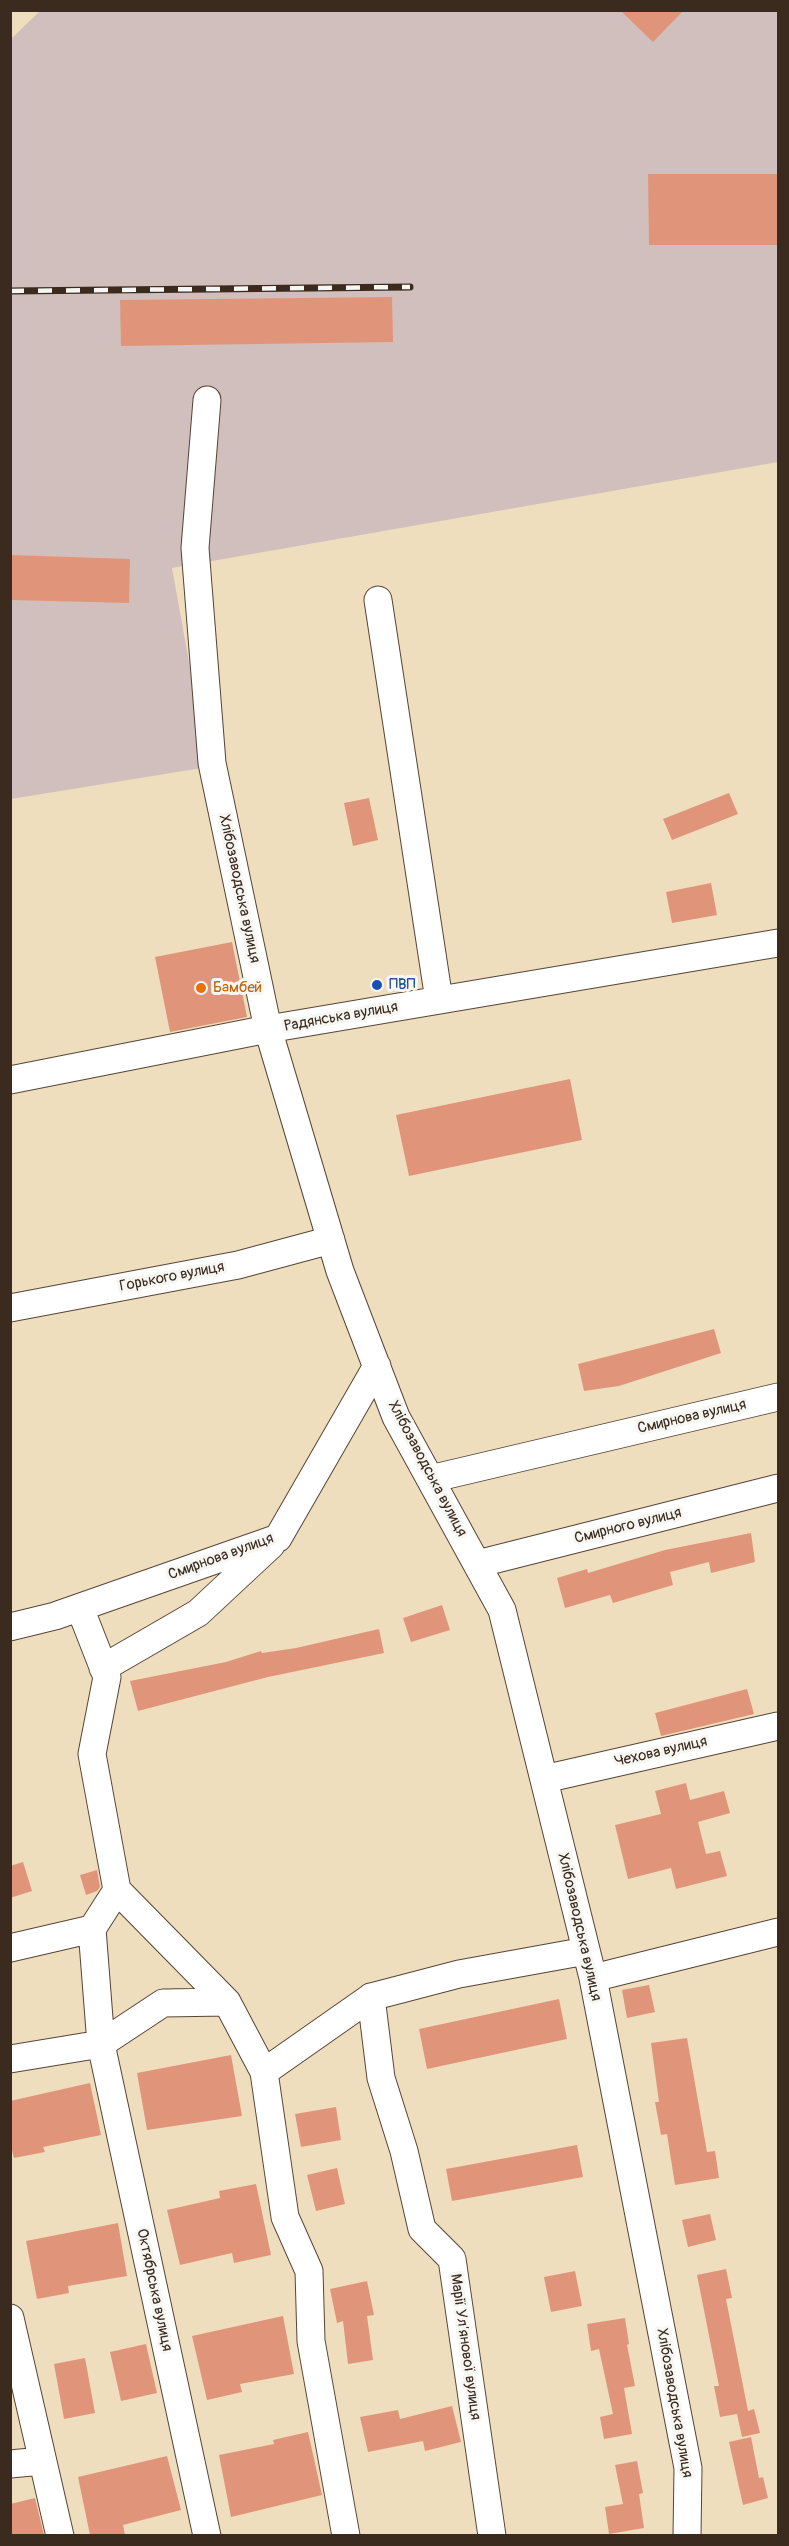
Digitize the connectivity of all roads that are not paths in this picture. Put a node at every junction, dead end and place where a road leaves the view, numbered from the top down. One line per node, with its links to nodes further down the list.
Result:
1 (207, 399): 5 (street, Хлібозаводська вулиця)
2 (378, 600): 4 (street)
3 (778, 943): 4 (street, Радянська вулиця)
4 (440, 1000): 5 (street, Радянська вулиця)
5 (268, 1029): 6 (street, Радянська вулиця); 7 (street, Хлібозаводська вулиця)
6 (10, 1080)
7 (331, 1240): 8 (street, Горького вулиця); 9 (street, Хлібозаводська вулиця)
8 (10, 1308)
9 (377, 1366): 11 (street, Хлібозаводська вулиця); 13 (street, Смирнова вулиця)
10 (778, 1397): 11 (street, Смирнова вулиця)
11 (430, 1479): 14 (street, Хлібозаводська вулиця)
12 (778, 1488): 14 (street, Смирного вулиця)
13 (278, 1538): 15 (street, Смирнова вулиця); 17 (street)
14 (477, 1564): 19 (street, Хлібозаводська вулиця)
15 (80, 1608): 16 (street, Смирнова вулиця); 17 (street)
16 (10, 1627)
17 (103, 1668): 20 (street)
18 (778, 1726): 19 (street, Чехова вулиця)
19 (544, 1779): 24 (street, Хлібозаводська вулиця)
20 (117, 1890): 21 (street); 27 (street)
21 (92, 1929): 23 (street); 28 (street, Октябрська вулиця)
22 (778, 1932): 25 (street)
23 (10, 1948)
24 (586, 1951): 25 (street, Хлібозаводська вулиця); 26 (street)
25 (593, 1978): 39 (street, Хлібозаводська вулиця)
26 (371, 1997): 30 (street); 38 (street, Марії Улʼянової вулиця)
27 (227, 2002): 28 (street); 30 (street)
28 (102, 2044): 29 (street); 36 (street, Октябрська вулиця)
29 (10, 2059)
30 (264, 2072): 37 (street)
31 (10, 2318): 32 (street)
32 (14, 2357): 33 (street)
33 (42, 2461): 34 (street); 35 (street)
34 (10, 2464)
35 (60, 2535)
36 (207, 2535)
37 (346, 2535)
38 (492, 2535)
39 (687, 2535)

